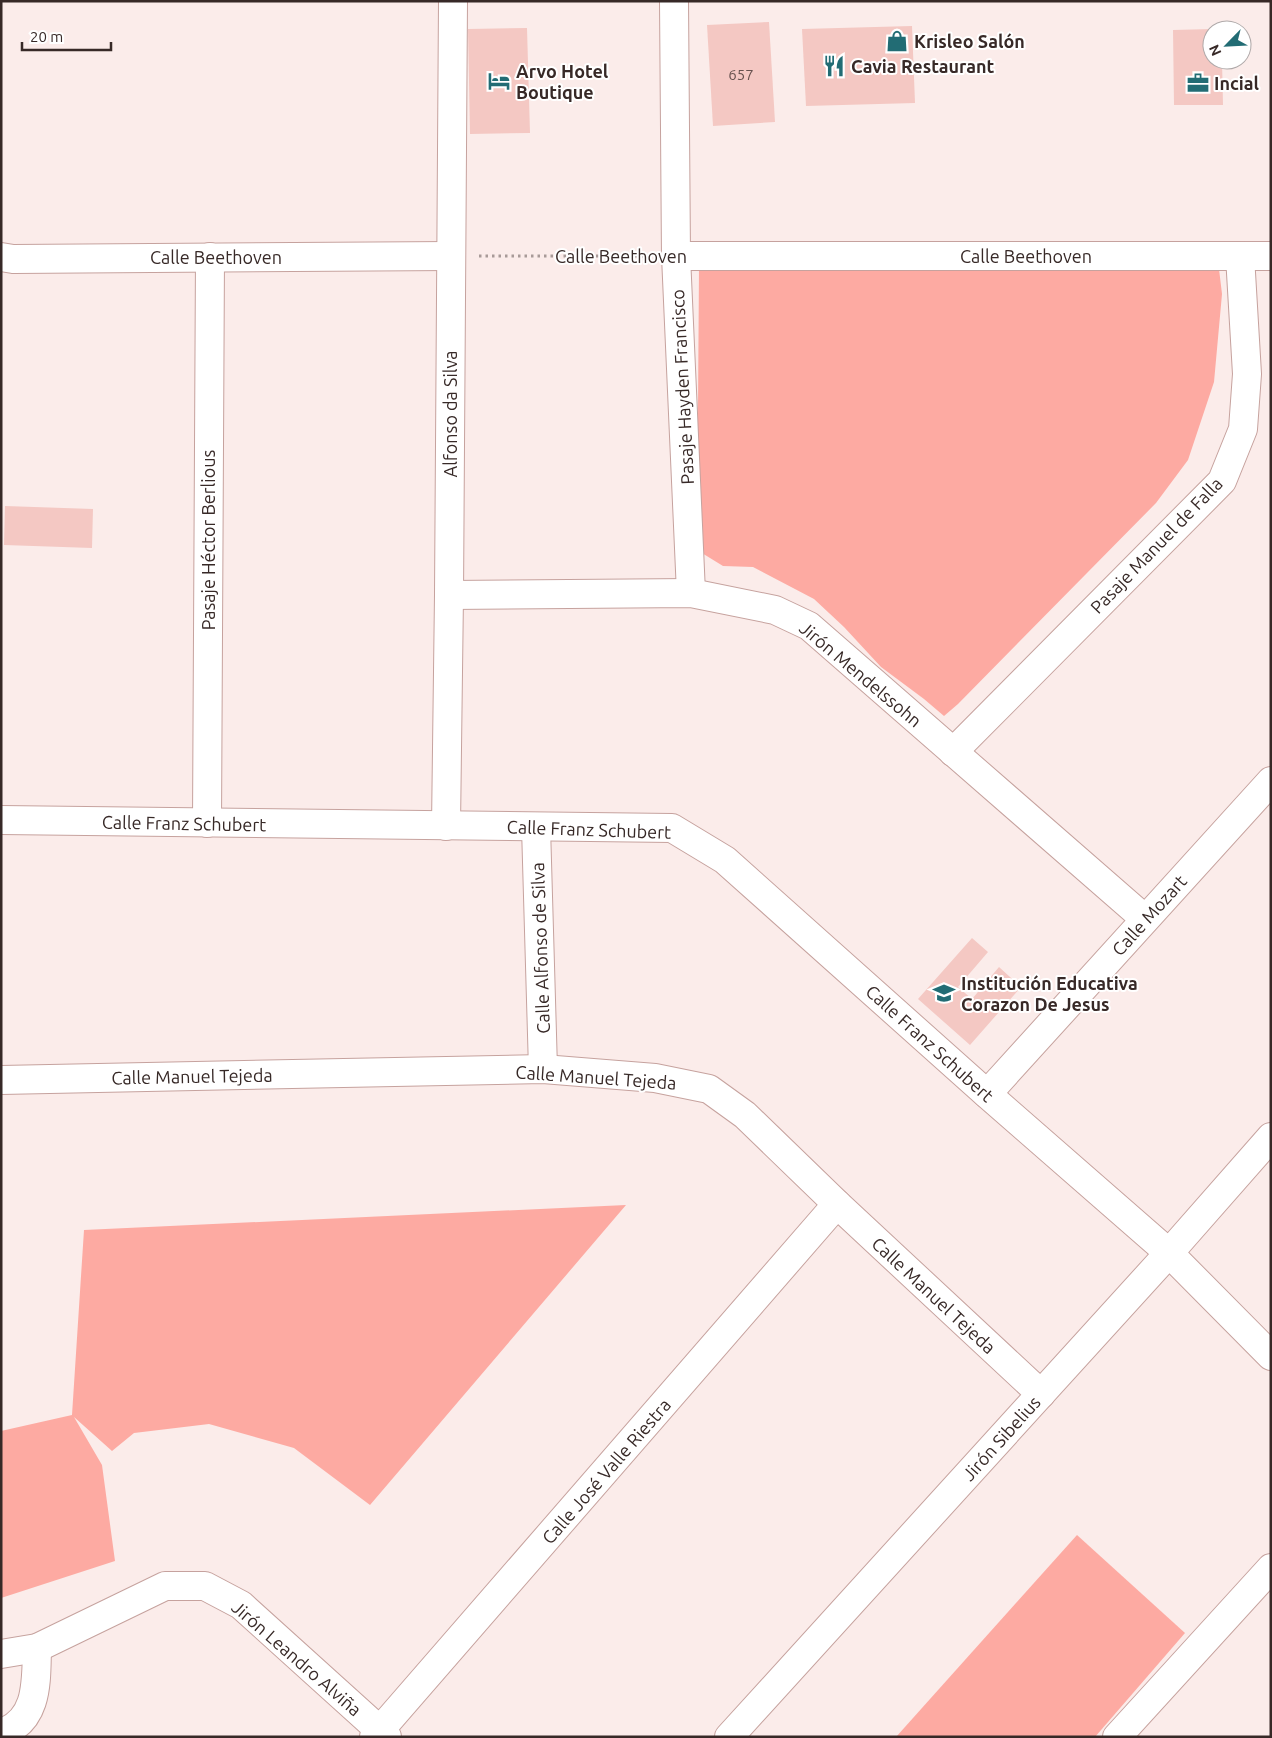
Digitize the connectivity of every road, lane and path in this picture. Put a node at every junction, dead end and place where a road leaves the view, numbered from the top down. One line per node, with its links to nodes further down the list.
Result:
1 (453, 1): 3 (street, Alfonso da Silva)
2 (674, 1): 4 (street, Pasaje Hayden Francisco)
3 (451, 256): 4 (path, Calle Beethoven); 8 (street, Calle Beethoven); 10 (street, Alfonso da Silva)
4 (676, 256): 5 (street, Calle Beethoven); 9 (street, Pasaje Hayden Francisco)
5 (1240, 256): 6 (street, Calle Beethoven); 11 (street, Pasaje Manuel de Falla)
6 (1271, 256)
7 (1, 257): 8 (street, Calle Beethoven)
8 (210, 257): 14 (street, Pasaje Héctor Berlious)
9 (691, 593): 10 (street, Jirón Mendelssohn); 11 (street, Jirón Mendelssohn)
10 (449, 595): 15 (street, Alfonso da Silva)
11 (953, 752): 17 (street, Jirón Mendelssohn)
12 (1271, 781): 17 (street, Calle Mozart)
13 (1, 820): 14 (street, Calle Franz Schubert)
14 (207, 823): 15 (street, Calle Franz Schubert)
15 (446, 826): 16 (street, Calle Franz Schubert)
16 (536, 827): 18 (street, Calle Alfonso de Silva); 20 (street, Calle Franz Schubert)
17 (1146, 920): 20 (street, Calle Mozart)
18 (543, 1069): 19 (street, Calle Manuel Tejeda); 22 (street, Calle Manuel Tejeda)
19 (1, 1080)
20 (987, 1094): 23 (street, Calle Franz Schubert)
21 (1271, 1136): 23 (street, Jirón Sibelius)
22 (837, 1204): 25 (street, Calle Manuel Tejeda); 30 (street, Calle José Valle Riestra)
23 (1169, 1253): 24 (street, Calle Franz Schubert); 25 (street, Jirón Sibelius)
24 (1271, 1356)
25 (1041, 1394): 31 (street, Jirón Sibelius)
26 (1271, 1568): 32 (street)
27 (37, 1648): 28 (street, Jirón Leandro Alviña); 29 (street); 30 (street, Jirón Leandro Alviña)
28 (1, 1654)
29 (1, 1733)
30 (380, 1735)
31 (729, 1737)
32 (1117, 1737)

